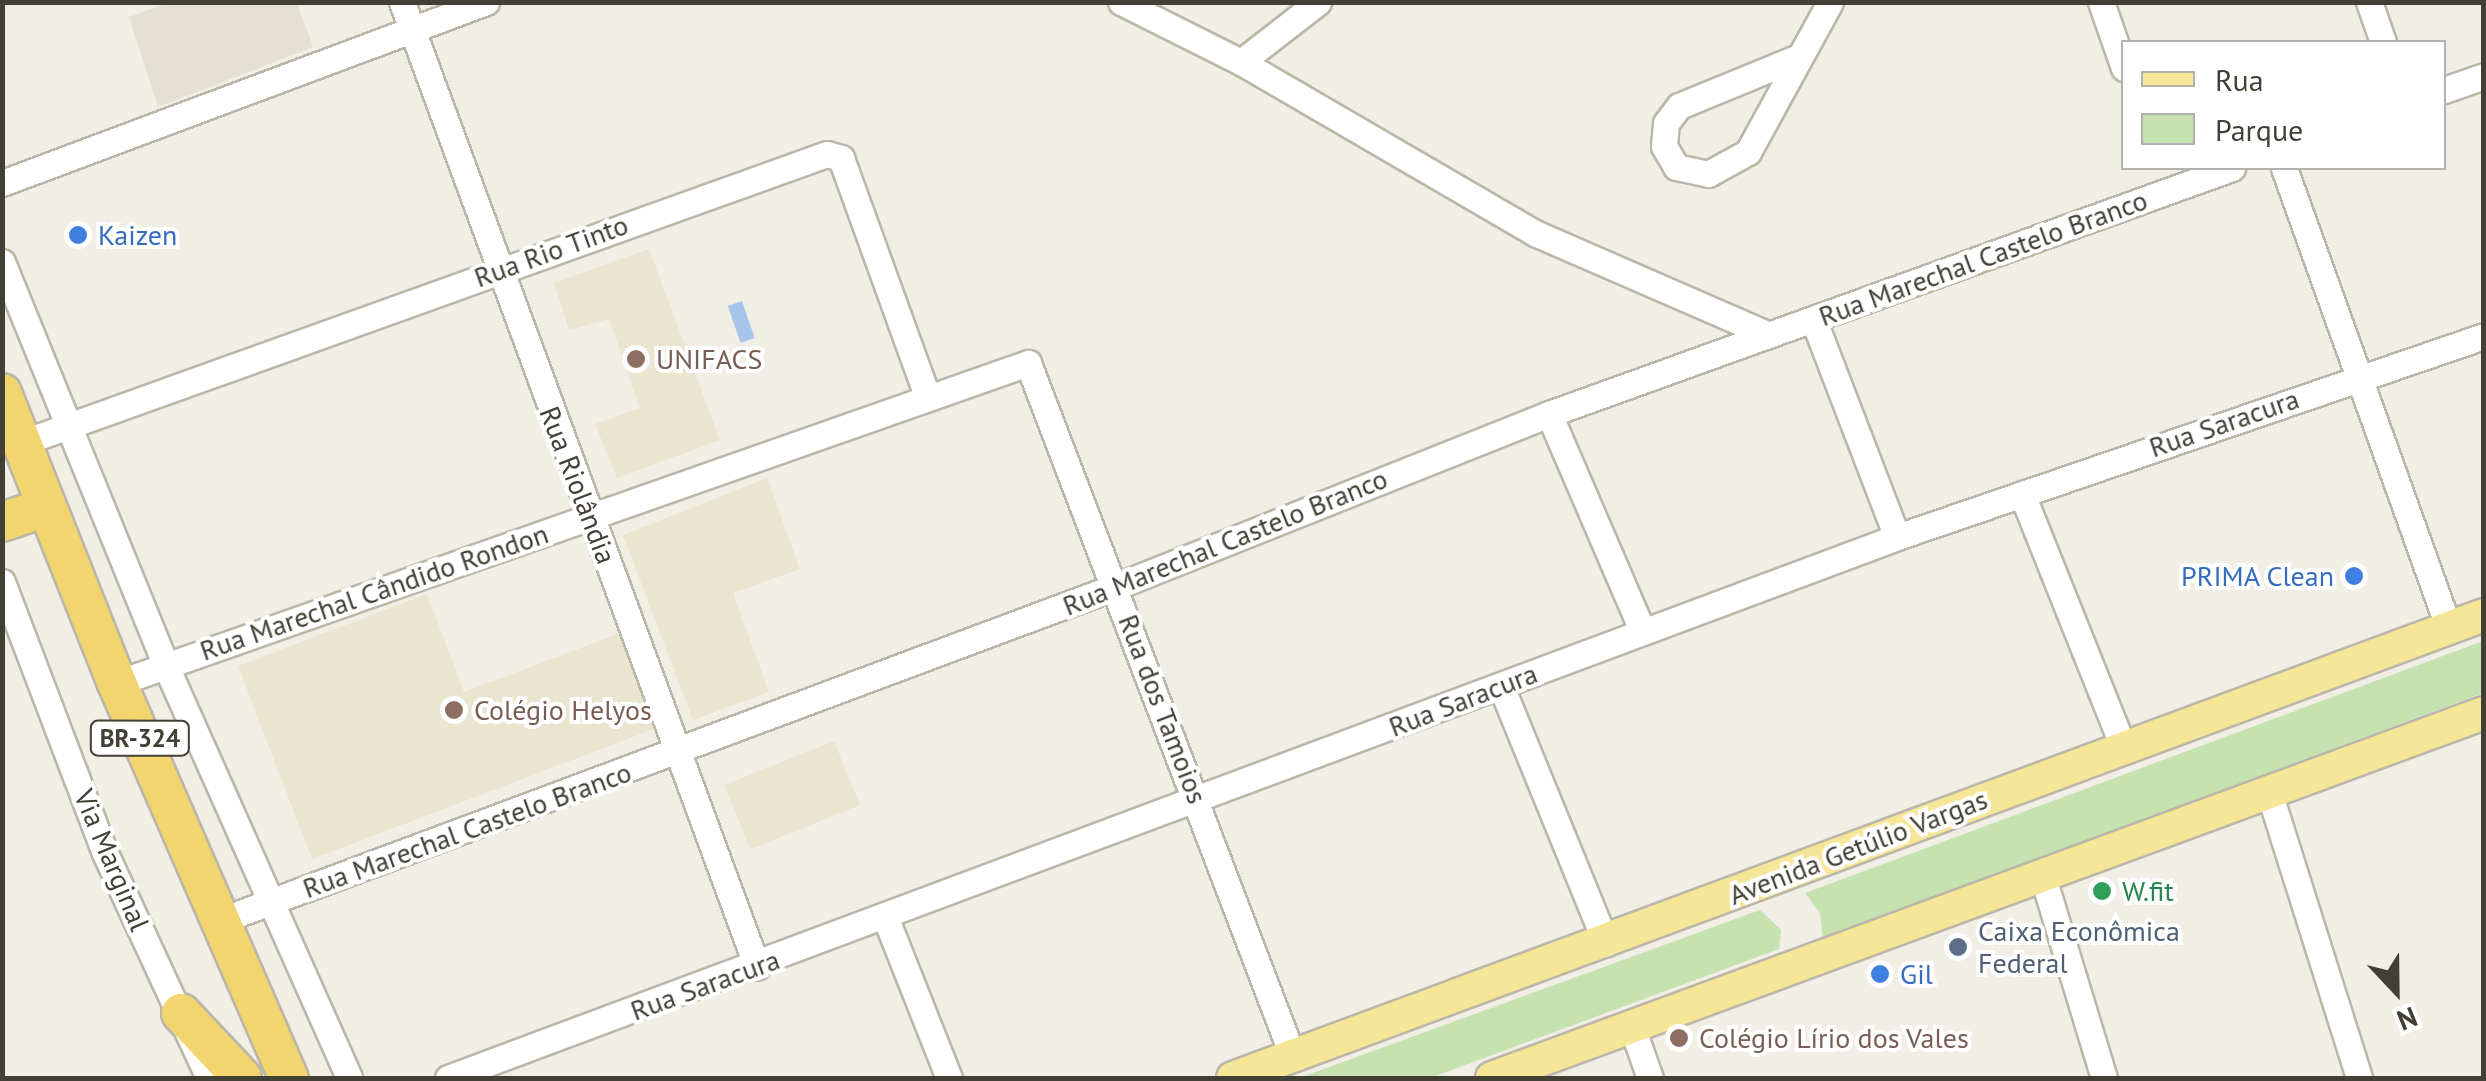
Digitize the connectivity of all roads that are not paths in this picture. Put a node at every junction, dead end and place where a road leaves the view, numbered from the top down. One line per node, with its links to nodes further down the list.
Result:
1 (402, 2): 8 (street, Rua Riolândia)
2 (486, 2): 8 (street)
3 (1121, 2): 12 (street)
4 (1318, 2): 12 (street)
5 (1830, 2): 10 (street)
6 (2101, 2): 11 (street)
7 (2369, 2): 9 (street)
8 (412, 30): 18 (street); 20 (street, Rua Riolândia)
9 (2382, 40)
10 (1796, 58): 10 (street)
11 (2121, 59)
12 (1241, 62): 22 (street)
13 (2484, 76): 14 (street)
14 (2446, 89)
15 (2219, 170): 17 (street, Rua Marechal Castelo Branco)
16 (2285, 170): 25 (street)
17 (2161, 179): 21 (street, Rua Marechal Castelo Branco)
18 (2, 183)
19 (2, 262): 29 (street)
20 (497, 270): 27 (street, Rua Rio Tinto); 29 (street, Rua Rio Tinto); 33 (street, Rua Riolândia)
21 (1814, 321): 22 (street, Rua Marechal Castelo Branco); 35 (street)
22 (1769, 335): 28 (street, Rua Marechal Castelo Branco)
23 (2484, 336): 25 (street, Rua Saracura)
24 (1028, 362): 27 (street, Rua Marechal Cândido Rondon); 37 (street, Rua dos Tamoios)
25 (2358, 378): 31 (street, Rua Saracura); 40 (street)
26 (2, 393): 30 (highway, BR-324)
27 (928, 398): 33 (street, Rua Marechal Cândido Rondon)
28 (1549, 414): 37 (street, Rua Marechal Castelo Branco); 41 (street)
29 (69, 426): 30 (street, Rua Rio Tinto); 42 (street)
30 (20, 443): 32 (highway, BR-324)
31 (2022, 494): 35 (street, Rua Saracura); 46 (street)
32 (46, 507): 34 (highway); 43 (highway, BR-324)
33 (591, 517): 42 (street, Rua Marechal Cândido Rondon); 47 (street, Rua Riolândia)
34 (2, 522)
35 (1896, 537): 41 (street, Rua Saracura)
36 (2, 582): 38 (street, Via Marginal)
37 (1117, 586): 47 (street, Rua Marechal Castelo Branco); 49 (street, Rua dos Tamoios)
38 (8, 612): 56 (street, Via Marginal)
39 (2484, 615): 40 (main road, Avenida Getúlio Vargas)
40 (2449, 628): 46 (main road, Avenida Getúlio Vargas)
41 (1642, 632): 44 (street, Rua Saracura)
42 (164, 664): 43 (street, Rua Marechal Cândido Rondon); 51 (street)
43 (116, 682): 53 (highway, BR-324)
44 (1501, 686): 49 (street, Rua Saracura); 54 (street)
45 (2484, 712): 48 (main road)
46 (2123, 746): 54 (main road, Avenida Getúlio Vargas)
47 (677, 753): 51 (street, Rua Marechal Castelo Branco); 55 (street, Rua Riolândia)
48 (2269, 792): 50 (main road); 70 (street)
49 (1197, 799): 52 (street, Rua Saracura); 58 (street, Rua dos Tamoios)
50 (2042, 874): 57 (main road); 69 (street)
51 (270, 901): 53 (street, Rua Marechal Castelo Branco); 63 (street)
52 (886, 919): 55 (street, Rua Saracura); 65 (street)
53 (219, 921): 62 (highway, BR-324)
54 (1606, 943): 58 (main road, Avenida Getúlio Vargas)
55 (757, 966): 64 (street, Rua Saracura)
56 (182, 1012): 60 (street, Via Marginal); 61 (highway)
57 (1632, 1027): 59 (main road); 68 (street)
58 (1293, 1058): 66 (main road, Avenida Getúlio Vargas)
59 (1530, 1072): 67 (main road)
60 (209, 1078)
61 (242, 1078)
62 (289, 1078)
63 (349, 1078)
64 (448, 1078)
65 (949, 1078)
66 (1233, 1078)
67 (1492, 1078)
68 (1650, 1078)
69 (2104, 1078)
70 (2359, 1078)

